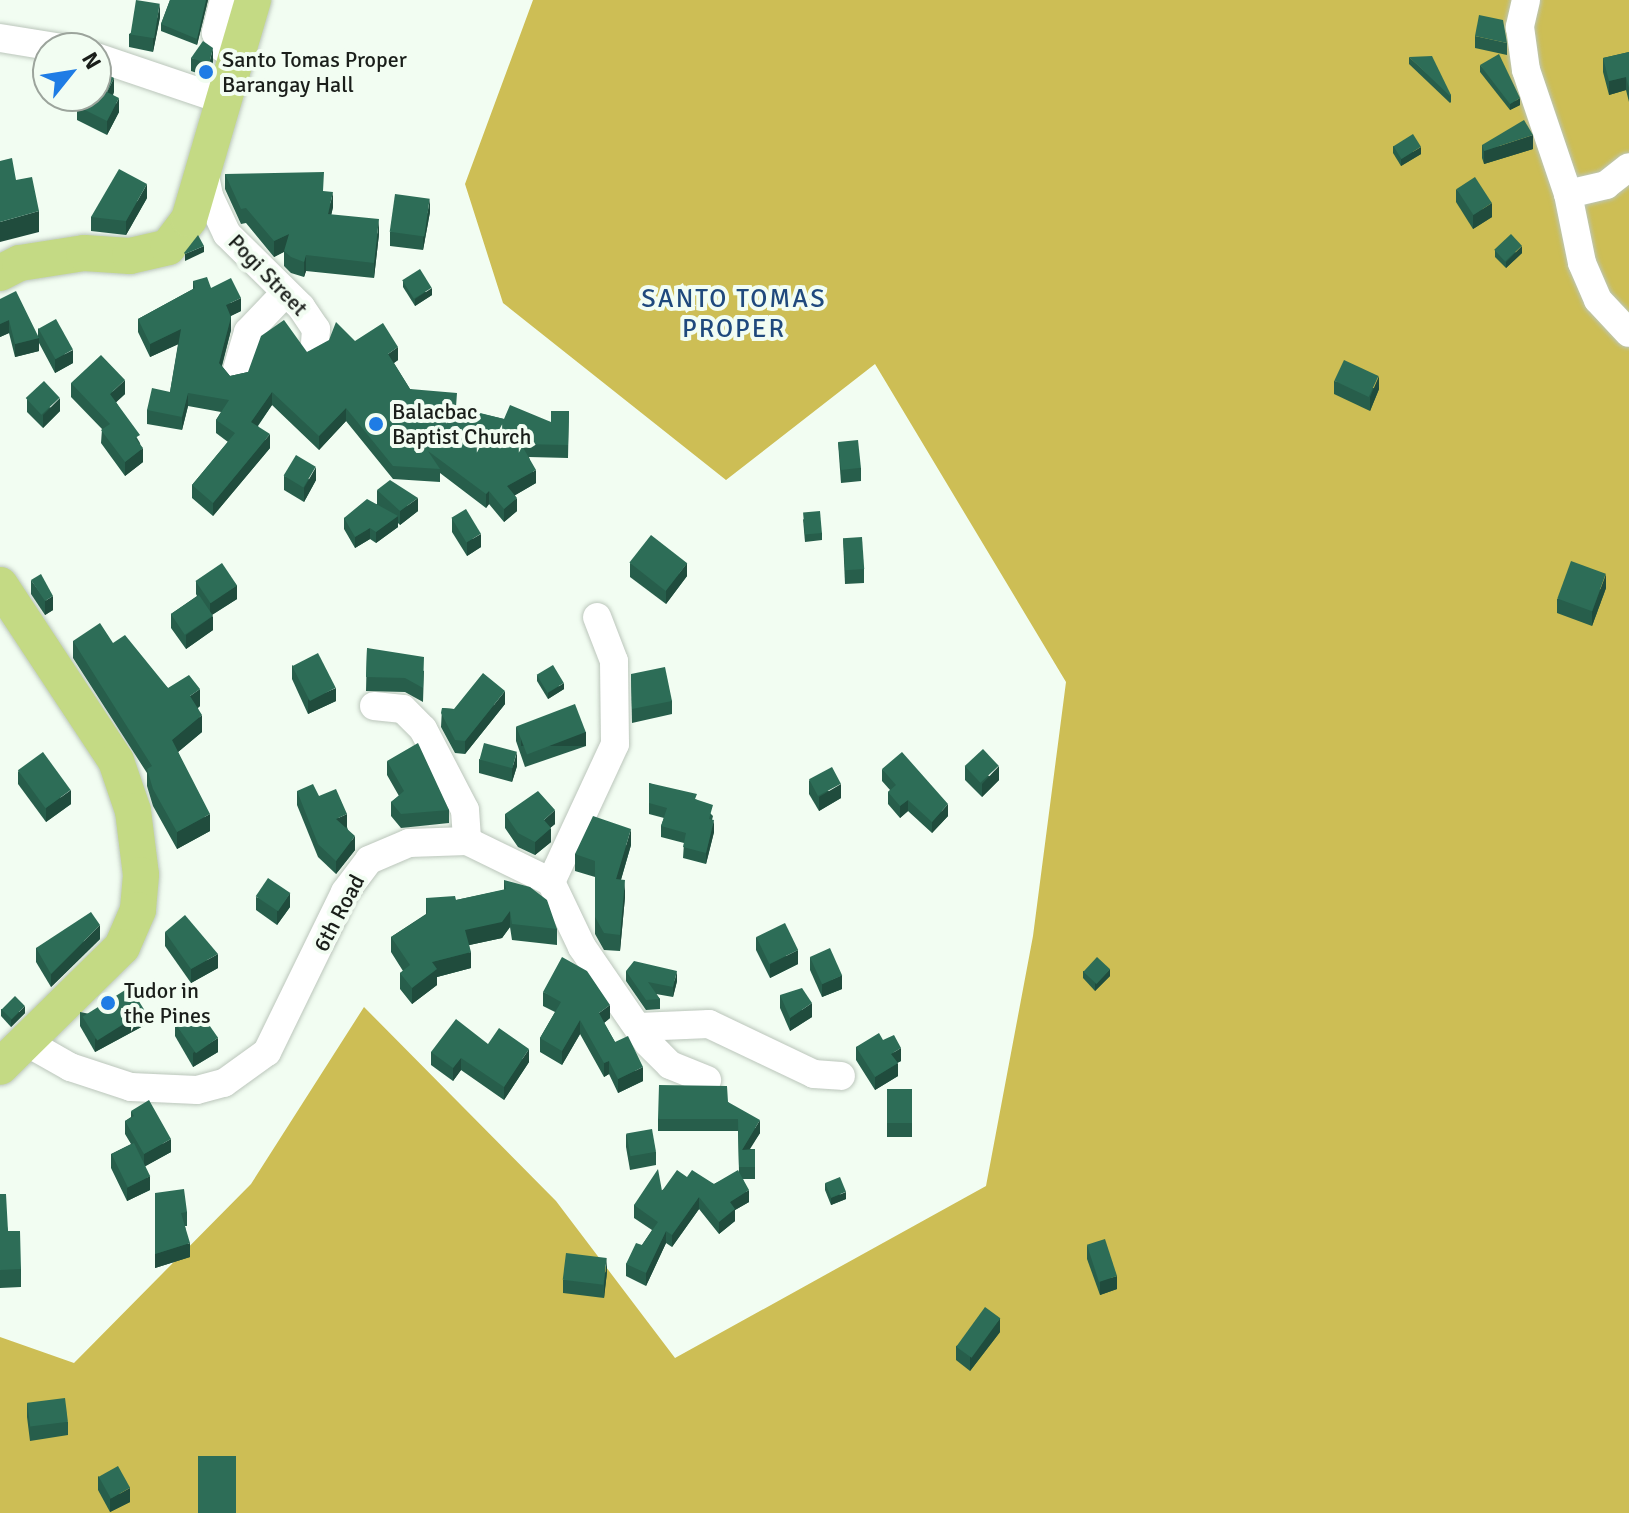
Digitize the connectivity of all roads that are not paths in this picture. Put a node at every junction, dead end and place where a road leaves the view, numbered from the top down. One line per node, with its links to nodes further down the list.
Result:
1 (224, 0): 6 (street)
2 (253, 0): 6 (main road)
3 (1526, 0): 11 (street)
4 (0, 38): 5 (street)
5 (32, 43)
6 (239, 56): 8 (main road)
7 (112, 62): 8 (street)
8 (220, 99): 9 (main road)
9 (202, 163): 12 (main road); 13 (street, Pogi Street)
10 (1629, 167): 11 (street)
11 (1568, 194): 14 (street)
12 (0, 273)
13 (285, 293): 15 (street, Pogi Street); 16 (street)
14 (1629, 333)
15 (315, 343)
16 (236, 373)
17 (0, 585): 23 (main road)
18 (597, 617): 21 (street)
19 (374, 706): 20 (street)
20 (467, 841): 21 (street, 6th Road); 23 (street, 6th Road)
21 (551, 882): 22 (street)
22 (638, 1027): 25 (street); 26 (street)
23 (26, 1042): 24 (main road)
24 (0, 1067)
25 (841, 1076)
26 (707, 1080)

